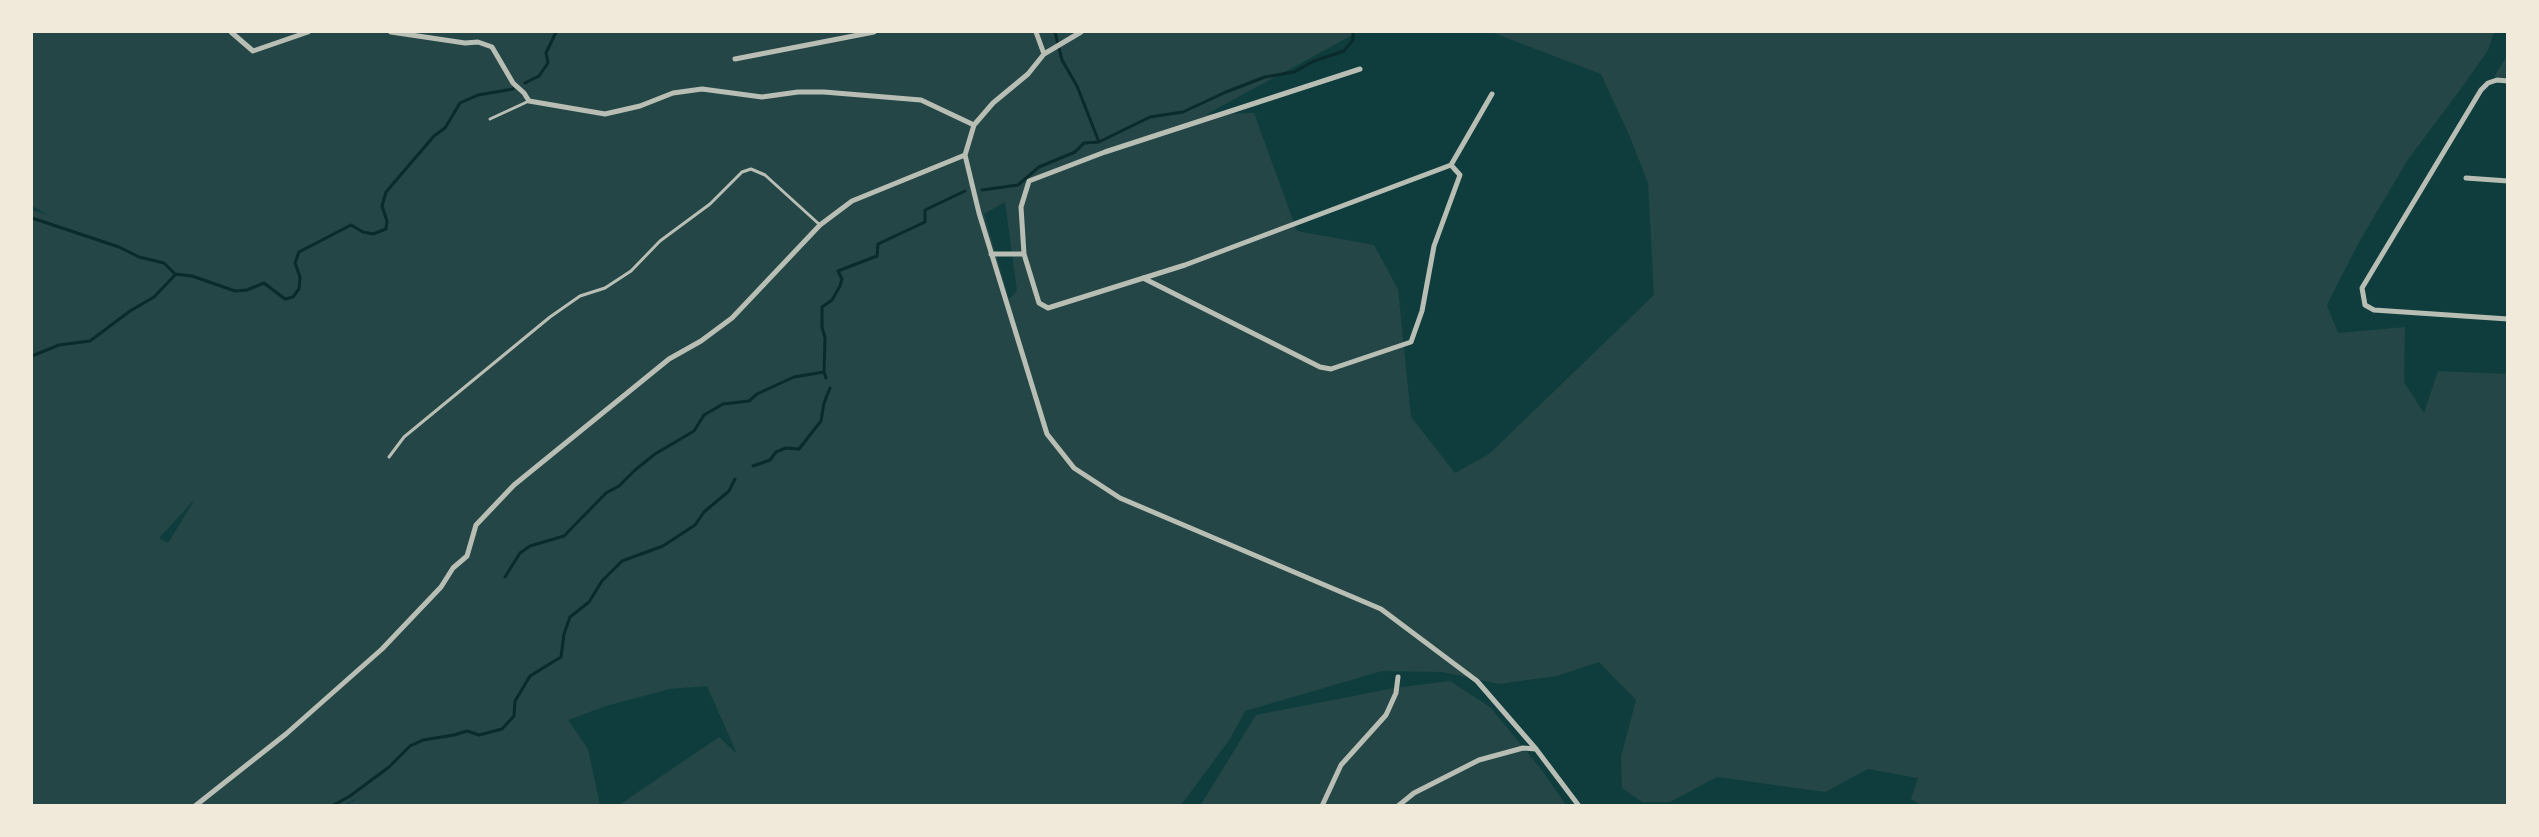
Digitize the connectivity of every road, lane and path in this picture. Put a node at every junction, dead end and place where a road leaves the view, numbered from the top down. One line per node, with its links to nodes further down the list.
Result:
1 (231, 32): 2 (street)
2 (308, 32)
3 (391, 32): 12 (street)
4 (874, 32): 8 (street)
5 (1036, 32): 7 (street)
6 (1081, 32): 7 (street)
7 (1044, 54): 14 (street)
8 (735, 59)
9 (1360, 69): 21 (street)
10 (2508, 81): 23 (street)
11 (1492, 94): 16 (street)
12 (529, 101): 13 (lane); 14 (street)
13 (490, 119)
14 (974, 125): 15 (street)
15 (965, 155): 19 (street); 20 (street)
16 (1451, 165): 22 (street); 22 (street)
17 (2466, 178): 18 (street)
18 (2508, 181)
19 (820, 225): 24 (lane); 27 (street)
20 (991, 254): 21 (street); 26 (street)
21 (1024, 254): 22 (street)
22 (1143, 278)
23 (2508, 319)
24 (389, 457)
25 (1398, 677): 28 (street)
26 (1536, 749): 29 (street); 30 (street)
27 (195, 806)
28 (1322, 806)
29 (1398, 806)
30 (1579, 806)

